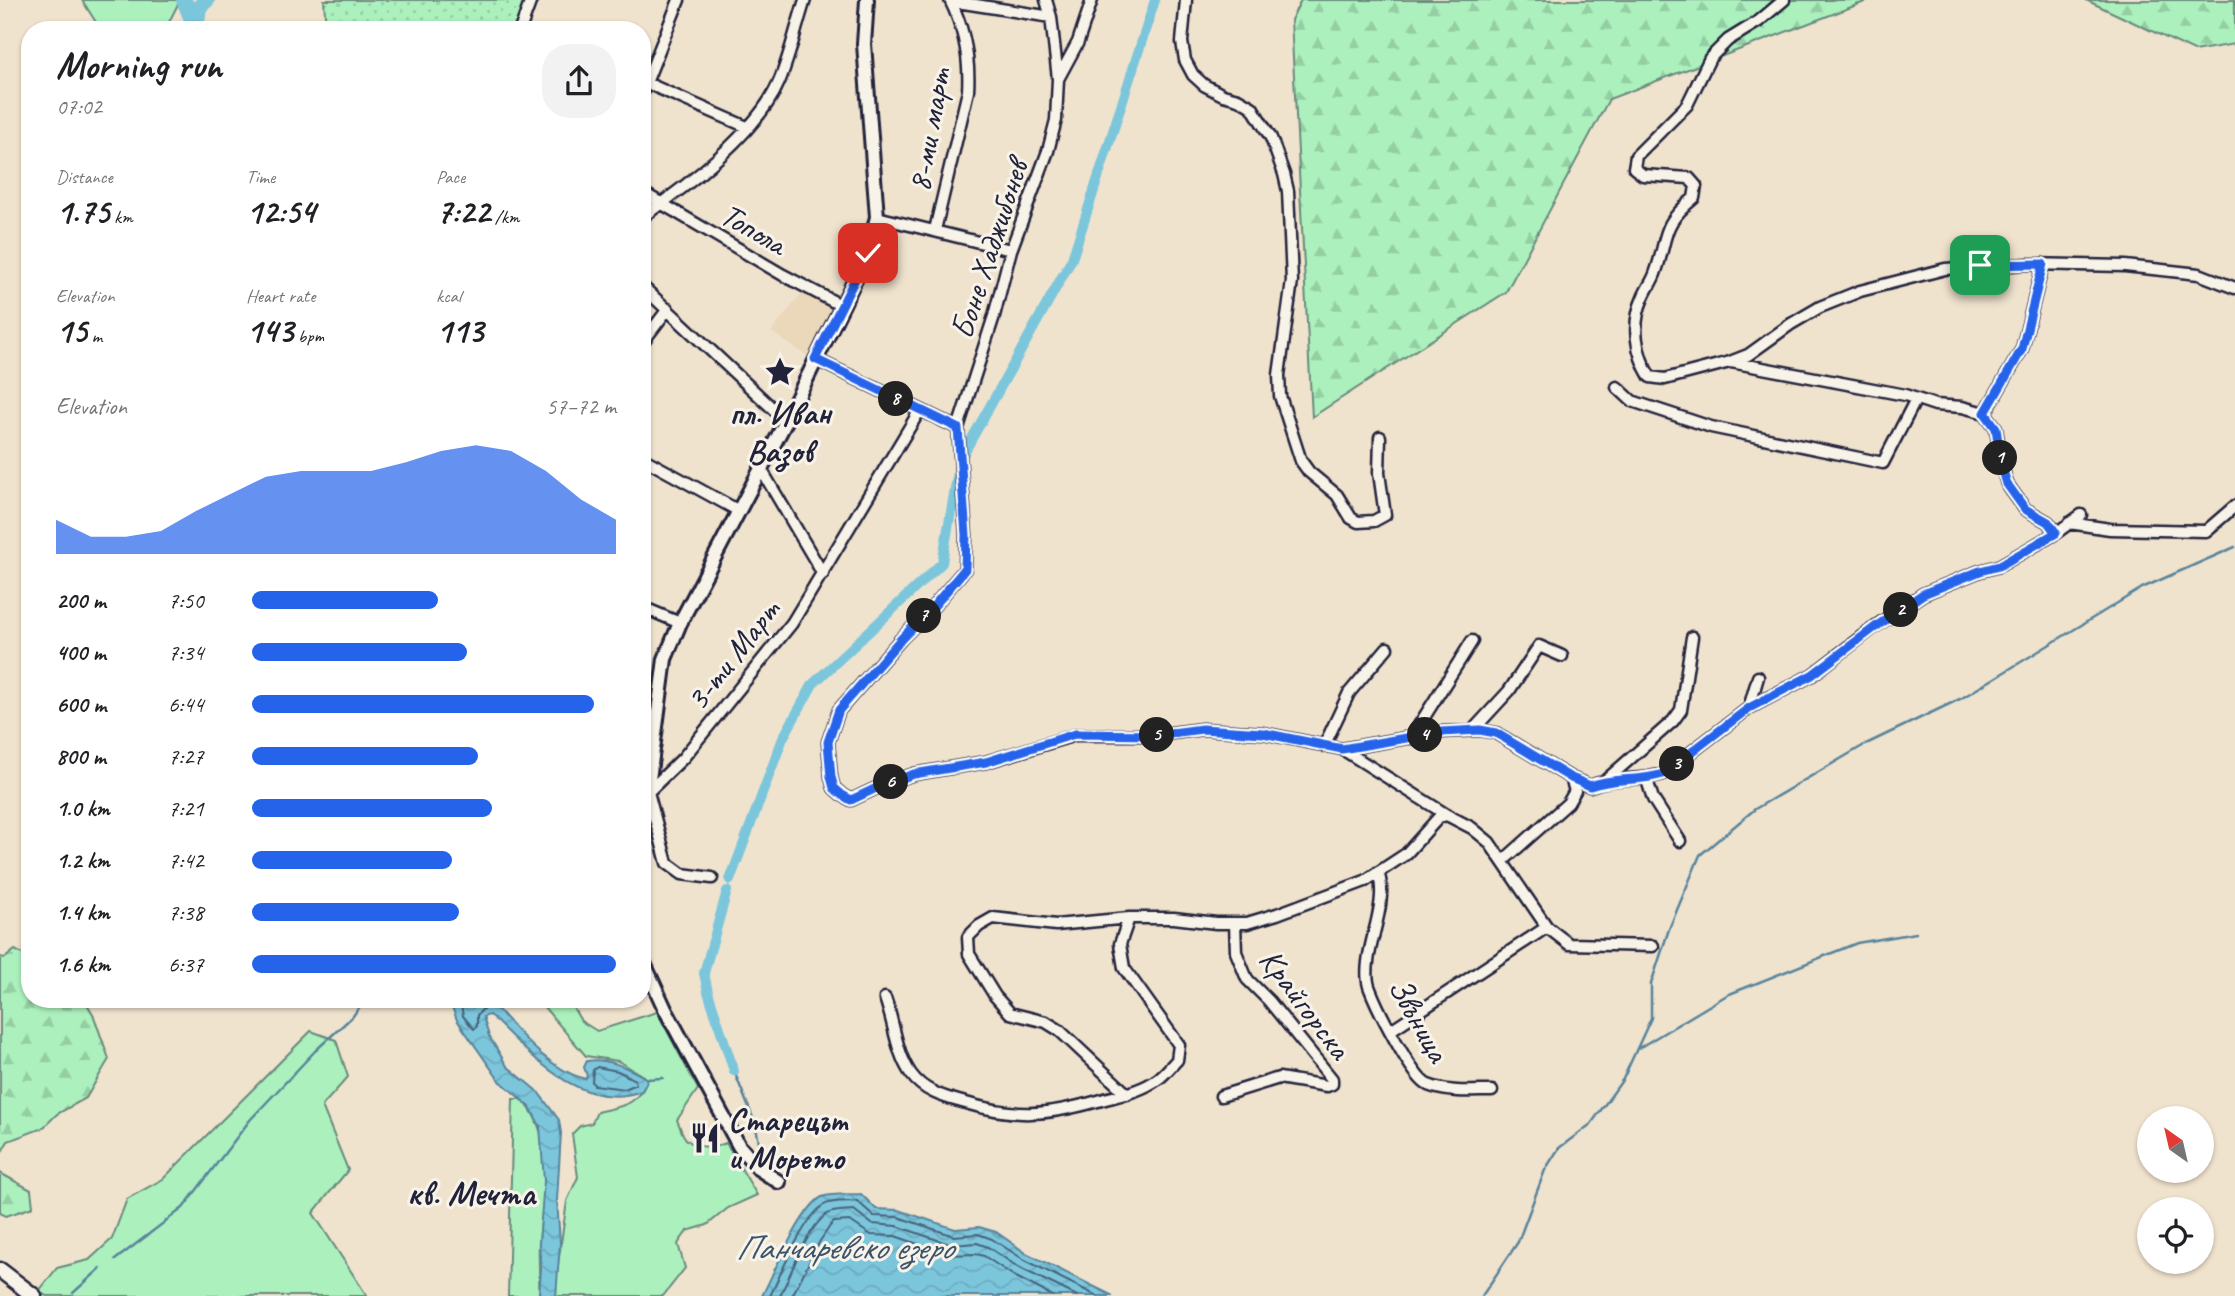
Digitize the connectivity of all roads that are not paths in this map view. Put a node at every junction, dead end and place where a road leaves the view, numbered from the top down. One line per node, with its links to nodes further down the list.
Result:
1 (531, 0): 11 (street)
2 (679, 0): 12 (street)
3 (805, 0): 15 (street)
4 (867, 0): 19 (street)
5 (1046, 0): 10 (street, Боне Хаджибонев)
6 (1092, 0): 13 (street)
7 (1186, 0): 36 (street)
8 (1784, 0): 29 (street)
9 (950, 1): 10 (street); 20 (street, 8-ми март)
10 (1051, 17): 13 (street, Боне Хаджибонев)
11 (523, 21)
12 (651, 69)
13 (1058, 79): 21 (street, Боне Хаджибонев)
14 (651, 89): 15 (street)
15 (747, 127): 17 (street)
16 (651, 197): 17 (street, Топола)
17 (662, 204): 18 (street); 25 (street, Топола)
18 (651, 211)
19 (877, 217): 20 (street); 25 (street)
20 (935, 230): 21 (street)
21 (1011, 250): 35 (street, Боне Хаджибонев)
22 (2043, 264): 23 (street); 29 (street); 33 (street)
23 (2233, 286)
24 (651, 294): 26 (street)
25 (842, 306): 28 (street)
26 (668, 309): 27 (street); 34 (street)
27 (651, 331)
28 (815, 359): 32 (street); 34 (street)
29 (1730, 362): 31 (street)
30 (1617, 387): 31 (street)
31 (1916, 398): 33 (street)
32 (920, 410): 35 (street); 44 (street, 3-ти Март)
33 (1985, 413): 43 (street)
34 (786, 421): 38 (street)
35 (958, 428): 56 (street, Боне Хаджибонев)
36 (1380, 437)
37 (651, 463): 40 (street)
38 (761, 469): 40 (street); 44 (street)
39 (2235, 506): 42 (street)
40 (739, 511): 46 (street)
41 (2081, 514): 42 (street)
42 (2069, 523): 43 (street)
43 (2056, 533): 52 (street)
44 (822, 574): 61 (street, 3-ти Март)
45 (651, 611): 46 (street)
46 (680, 623): 55 (street)
47 (1692, 637): 59 (street)
48 (1472, 641): 54 (street)
49 (1387, 648): 56 (street)
50 (1562, 656): 53 (street)
51 (1758, 677): 52 (street)
52 (1749, 708): 60 (street)
53 (1473, 730): 54 (street); 58 (street)
54 (1410, 738): 57 (street)
55 (651, 741)
56 (1324, 746): 57 (street)
57 (1342, 749): 63 (street)
58 (1571, 778): 59 (street); 65 (street)
59 (1606, 780): 60 (street)
60 (1647, 780): 64 (street)
61 (651, 789)
62 (651, 803): 67 (street)
63 (1447, 815): 65 (street); 66 (street)
64 (1680, 841)
65 (1504, 860): 70 (street)
66 (1378, 872): 69 (street); 74 (street, Звъница)
67 (712, 878)
68 (1129, 918): 69 (street); 76 (street); 76 (street)
69 (1235, 923): 77 (street, Крайгорска)
70 (1547, 927): 71 (street); 74 (street)
71 (1653, 946)
72 (651, 982): 78 (street)
73 (885, 999): 76 (street)
74 (1391, 1030): 75 (street, Звъница)
75 (1492, 1091)
76 (1127, 1094)
77 (1221, 1096)
78 (779, 1182)
79 (0, 1270): 80 (main road)
80 (30, 1295)

